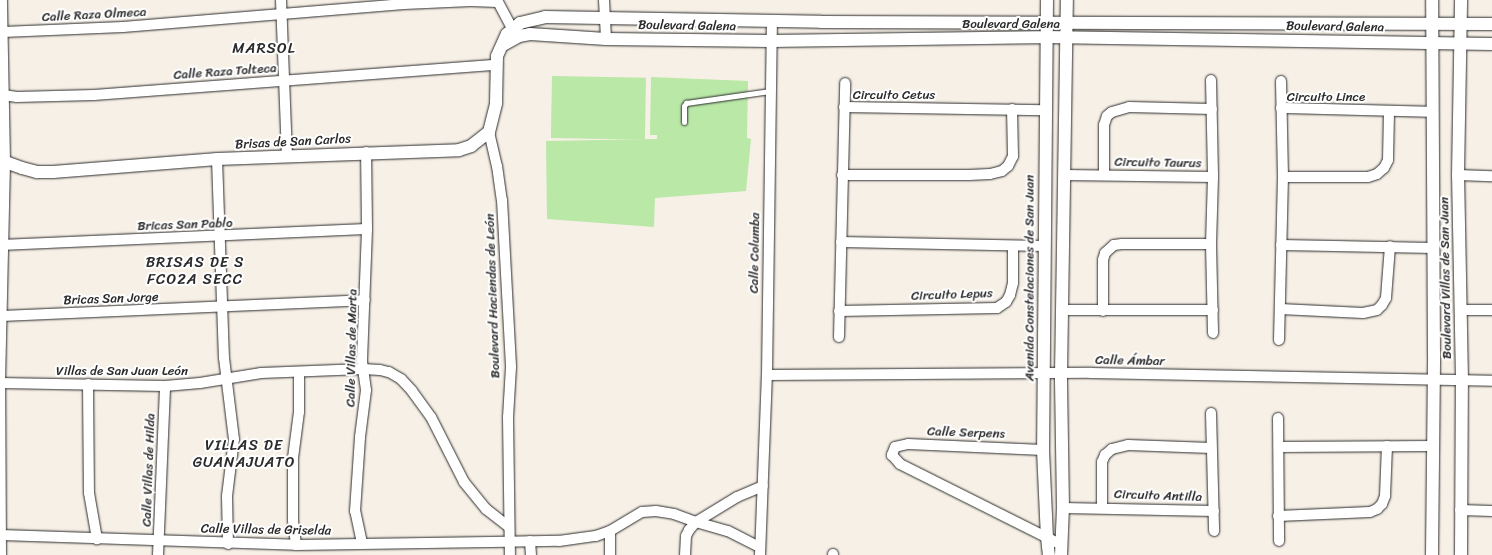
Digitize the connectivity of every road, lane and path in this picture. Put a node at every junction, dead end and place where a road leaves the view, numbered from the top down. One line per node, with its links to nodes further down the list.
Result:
1 (2, 0): 17 (street)
2 (281, 0): 9 (street)
3 (604, 0): 10 (street)
4 (1047, 0): 12 (street, Avenida Constelaciones de San Juan)
5 (1067, 0): 13 (street)
6 (1432, 0): 15 (street, Boulevard Villas de San Juan)
7 (1461, 0): 14 (street, Boulevard Villas de San Juan)
8 (497, 1): 9 (street, Calle Raza Olmeca); 18 (street)
9 (281, 13): 17 (street, Calle Raza Olmeca); 27 (street)
10 (604, 18): 11 (street, Boulevard Galena); 18 (street, Boulevard Galena); 21 (street)
11 (772, 21): 12 (street, Boulevard Galena); 22 (street, Calle Columba)
12 (1047, 22): 13 (street, Boulevard Galena); 19 (street, Avenida Constelaciones de San Juan)
13 (1066, 22): 15 (street, Boulevard Galena); 20 (street)
14 (1461, 22): 15 (street, Boulevard Galena); 16 (street, Boulevard Galena); 24 (street, Boulevard Villas de San Juan)
15 (1432, 23): 23 (street, Boulevard Villas de San Juan)
16 (1492, 24)
17 (3, 32): 32 (street)
18 (514, 32): 21 (street, Boulevard Galena); 26 (street)
19 (1046, 37): 20 (street, Boulevard Galena); 22 (street, Boulevard Galena); 37 (street, Avenida Constelaciones de San Juan)
20 (1066, 38): 23 (street, Boulevard Galena); 47 (street)
21 (606, 39): 22 (street, Boulevard Galena)
22 (771, 41): 31 (street, Calle Columba)
23 (1433, 42): 24 (street, Boulevard Galena); 39 (street, Boulevard Villas de San Juan)
24 (1461, 44): 25 (street, Boulevard Galena); 49 (street, Boulevard Villas de San Juan)
25 (1492, 44)
26 (496, 65): 27 (street, Calle Raza Tolteca); 41 (street)
27 (283, 80): 32 (street, Calle Raza Tolteca); 43 (street)
28 (1211, 80): 35 (street)
29 (1281, 81): 34 (street)
30 (845, 83): 33 (street)
31 (770, 91): 40 (lane); 80 (street, Calle Columba)
32 (3, 95): 45 (street)
33 (844, 108): 36 (street, Circuito Cetus); 46 (street, Circuito Cetus)
34 (1281, 108): 38 (street, Circuito Lince); 52 (street, Circuito Lince)
35 (1212, 109): 48 (street, Circuito Taurus); 51 (street, Circuito Taurus)
36 (1012, 110): 37 (street, Circuito Cetus); 46 (street)
37 (1045, 110): 60 (street, Avenida Constelaciones de San Juan)
38 (1389, 111): 39 (street, Circuito Lince); 52 (street)
39 (1433, 112): 62 (street, Boulevard Villas de San Juan)
40 (684, 122)
41 (489, 132): 42 (street, Brisas de San Carlos); 103 (street, Boulevard Haciendas de León)
42 (366, 152): 43 (street, Brisas de San Carlos); 53 (street, Calle Villas de Marta)
43 (287, 157): 44 (street, Brisas de San Carlos)
44 (216, 159): 45 (street, Brisas de San Carlos); 54 (street)
45 (2, 160): 57 (street)
46 (842, 175): 55 (street, Circuito Cetus)
47 (1064, 175): 48 (street, Circuito Taurus); 66 (street)
48 (1104, 175): 51 (street, Circuito Taurus)
49 (1458, 175): 50 (street); 68 (street, Boulevard Villas de San Juan)
50 (1492, 176)
51 (1213, 177): 56 (street, Circuito Taurus)
52 (1283, 177): 58 (street, Circuito Lince)
53 (367, 230): 54 (street, Bricas San Pablo); 63 (street, Calle Villas de Marta)
54 (218, 236): 57 (street, Bricas San Pablo); 64 (street)
55 (841, 242): 59 (street); 70 (street, Circuito Cetus)
56 (1211, 244): 67 (street, Circuito Taurus); 71 (street)
57 (2, 245): 72 (street)
58 (1281, 245): 61 (street); 65 (street, Circuito Lince)
59 (1013, 246): 60 (street); 70 (street, Circuito Lepus)
60 (1044, 246): 78 (street, Avenida Constelaciones de San Juan)
61 (1390, 246): 62 (street); 65 (street)
62 (1433, 248): 82 (street, Boulevard Villas de San Juan)
63 (365, 300): 64 (street, Bricas San Jorge); 76 (street, Calle Villas de Marta)
64 (223, 308): 72 (street, Bricas San Jorge); 81 (street)
65 (1280, 309): 75 (street, Circuito Lince)
66 (1063, 310): 71 (street); 79 (street)
67 (1213, 310): 71 (street); 73 (street, Circuito Taurus)
68 (1461, 310): 69 (street); 84 (street, Boulevard Villas de San Juan)
69 (1492, 310)
70 (839, 311): 74 (street, Circuito Cetus)
71 (1103, 311)
72 (2, 316): 85 (street)
73 (1213, 333)
74 (838, 337)
75 (1279, 340)
76 (363, 370): 77 (street, Villas de San Juan León); 103 (street, Villas de San Juan León); 113 (street, Calle Villas de Marta)
77 (299, 373): 81 (street, Villas de San Juan León); 115 (street)
78 (1044, 374): 79 (street, Calle Ámbar); 80 (street, Calle Ámbar); 94 (street, Avenida Constelaciones de San Juan)
79 (1062, 374): 82 (street, Calle Ámbar); 96 (street)
80 (767, 375): 95 (street, Calle Columba)
81 (226, 380): 87 (street, Villas de San Juan León); 114 (street)
82 (1433, 381): 84 (street, Calle Ámbar); 92 (street, Boulevard Villas de San Juan)
83 (1492, 381): 84 (street, Calle Ámbar)
84 (1462, 382): 98 (street, Boulevard Villas de San Juan)
85 (0, 383): 86 (street, Villas de San Juan León); 106 (street)
86 (88, 384): 87 (street, Villas de San Juan León); 108 (street)
87 (165, 386): 109 (street, Calle Villas de Hilda)
88 (1211, 412): 93 (street)
89 (1278, 418): 90 (street)
90 (1279, 446): 91 (street); 101 (street)
91 (1387, 446): 92 (street); 101 (street)
92 (1433, 446): 125 (street, Boulevard Villas de San Juan)
93 (1212, 448): 97 (street, Circuito Antilla); 99 (street, Circuito Antilla)
94 (1043, 450): 107 (street, Avenida Constelaciones de San Juan); 107 (street, Calle Serpens)
95 (763, 486): 102 (street); 117 (street, Calle Columba)
96 (1063, 508): 97 (street, Circuito Antilla); 116 (street)
97 (1102, 508): 99 (street, Circuito Antilla)
98 (1460, 510): 100 (street); 126 (street, Boulevard Villas de San Juan)
99 (1214, 511): 105 (street, Circuito Antilla)
100 (1492, 511)
101 (1278, 516): 111 (street)
102 (696, 522): 104 (street, Calle Villas de Griselda); 117 (street, Calle Villas de Griselda); 123 (street)
103 (509, 527): 112 (street, Boulevard Haciendas de León)
104 (610, 531): 110 (street, Calle Villas de Griselda); 122 (street)
105 (1214, 531)
106 (1, 535): 108 (street, Calle Villas de Griselda); 118 (street)
107 (1047, 537): 116 (street); 124 (street, Avenida Constelaciones de San Juan)
108 (97, 539): 109 (street, Calle Villas de Griselda)
109 (158, 540): 114 (street, Calle Villas de Griselda); 119 (street, Calle Villas de Hilda)
110 (530, 541): 112 (street, Calle Villas de Griselda); 121 (street)
111 (1279, 541)
112 (509, 542): 113 (street, Calle Villas de Griselda); 120 (street, Boulevard Haciendas de León)
113 (362, 543): 115 (street, Calle Villas de Griselda)
114 (228, 544): 115 (street, Calle Villas de Griselda)
115 (296, 545)
116 (1062, 550)
117 (760, 551)
118 (1, 555)
119 (158, 555)
120 (510, 555)
121 (531, 555)
122 (610, 555)
123 (685, 555)
124 (1049, 555)
125 (1432, 555)
126 (1461, 555)

